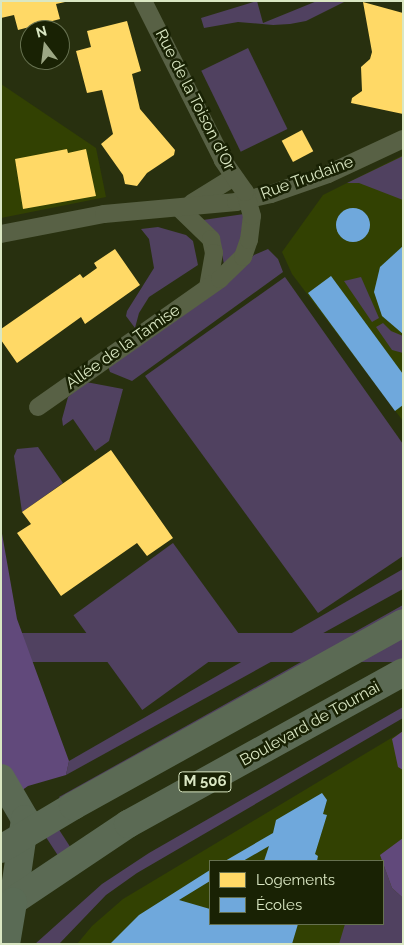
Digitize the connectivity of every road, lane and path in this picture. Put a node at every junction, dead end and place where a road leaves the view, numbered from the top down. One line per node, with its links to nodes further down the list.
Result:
1 (143, 1): 3 (street, Rue de la Toison d'Or)
2 (403, 139): 4 (street, Rue Trudaine)
3 (234, 177): 4 (street, Rue de la Toison d'Or); 5 (street, Rue Trudaine)
4 (247, 199): 5 (street, Rue Trudaine); 7 (street, Allée de la Tamise)
5 (178, 208): 6 (street, Rue Trudaine); 7 (street)
6 (1, 234)
7 (208, 287): 8 (street, Allée de la Tamise)
8 (38, 407)
9 (403, 623): 12 (main road, M 506)
10 (403, 672): 14 (main road, Boulevard de Tournai / M 506)
11 (1, 778): 12 (main road)
12 (25, 835): 13 (main road, M 506); 14 (main road)
13 (1, 850)
14 (7, 905): 15 (highway)
15 (6, 944)

